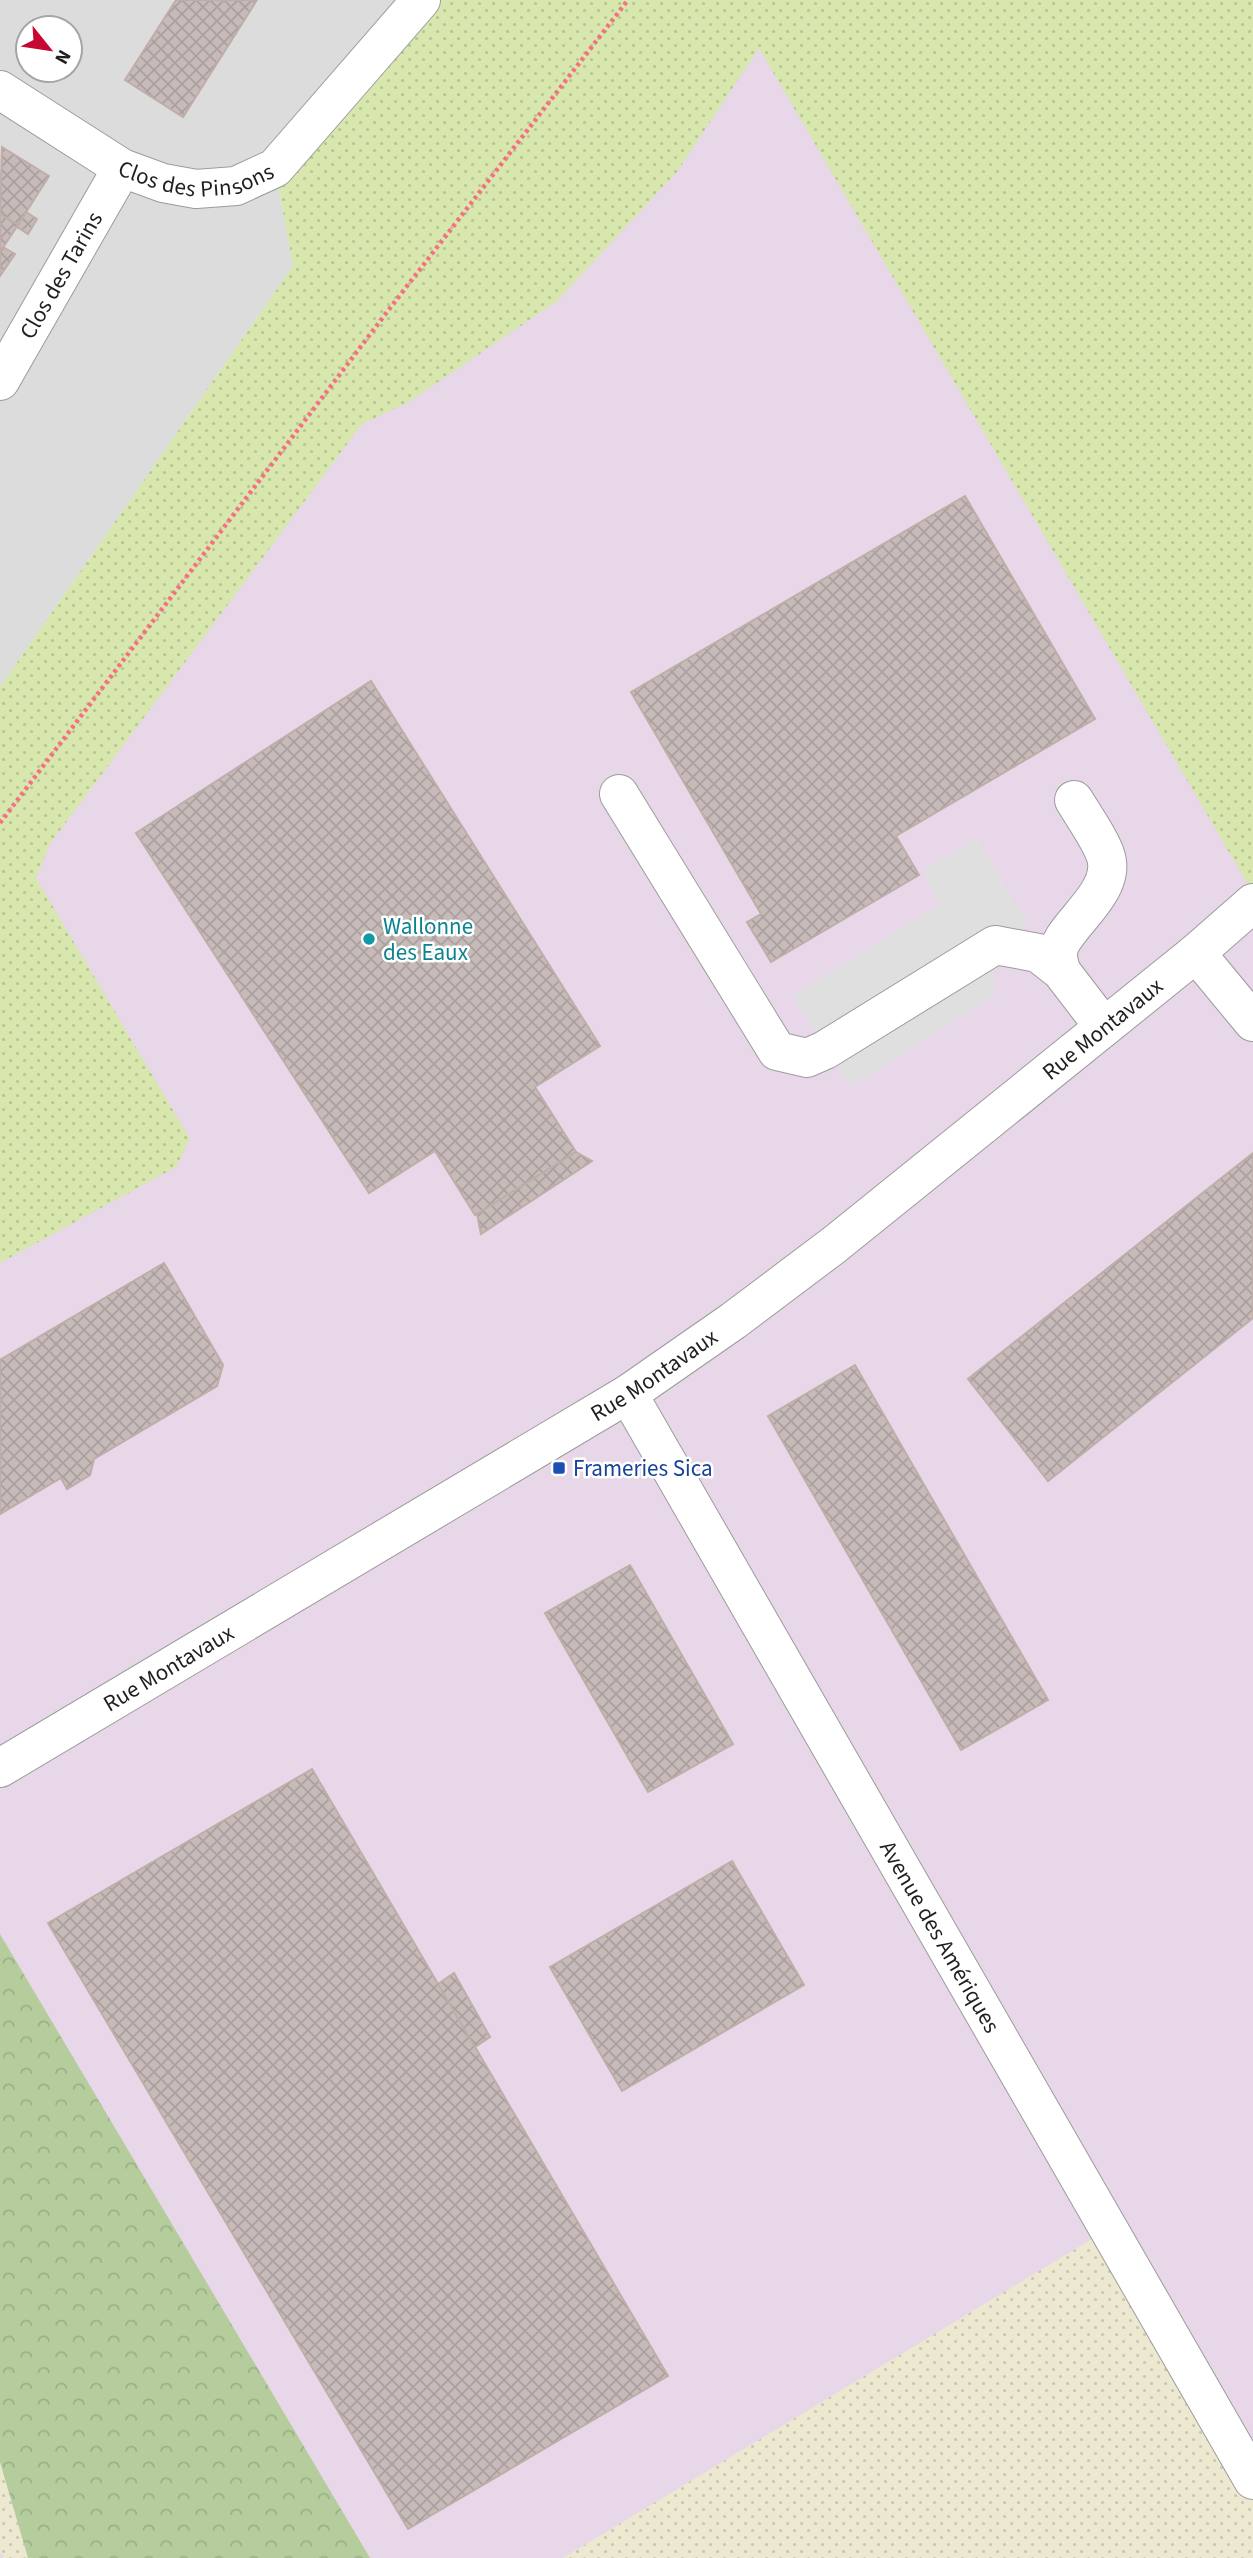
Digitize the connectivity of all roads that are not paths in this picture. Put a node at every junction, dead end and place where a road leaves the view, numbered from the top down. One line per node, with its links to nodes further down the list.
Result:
1 (421, 0): 3 (street, Clos des Pinsons)
2 (0, 90): 3 (street, Clos des Pinsons)
3 (122, 168): 4 (street, Clos des Tarins)
4 (0, 381)
5 (619, 794): 9 (street)
6 (1074, 800): 9 (street)
7 (1253, 903): 8 (street, Rue Montavaux)
8 (1196, 953): 10 (street); 11 (street, Rue Montavaux)
9 (1062, 971): 11 (street)
10 (1253, 1022)
11 (1104, 1027): 12 (street, Rue Montavaux)
12 (628, 1394): 13 (street, Rue Montavaux); 14 (street, Avenue des Amériques)
13 (0, 1768)
14 (1253, 2480)

